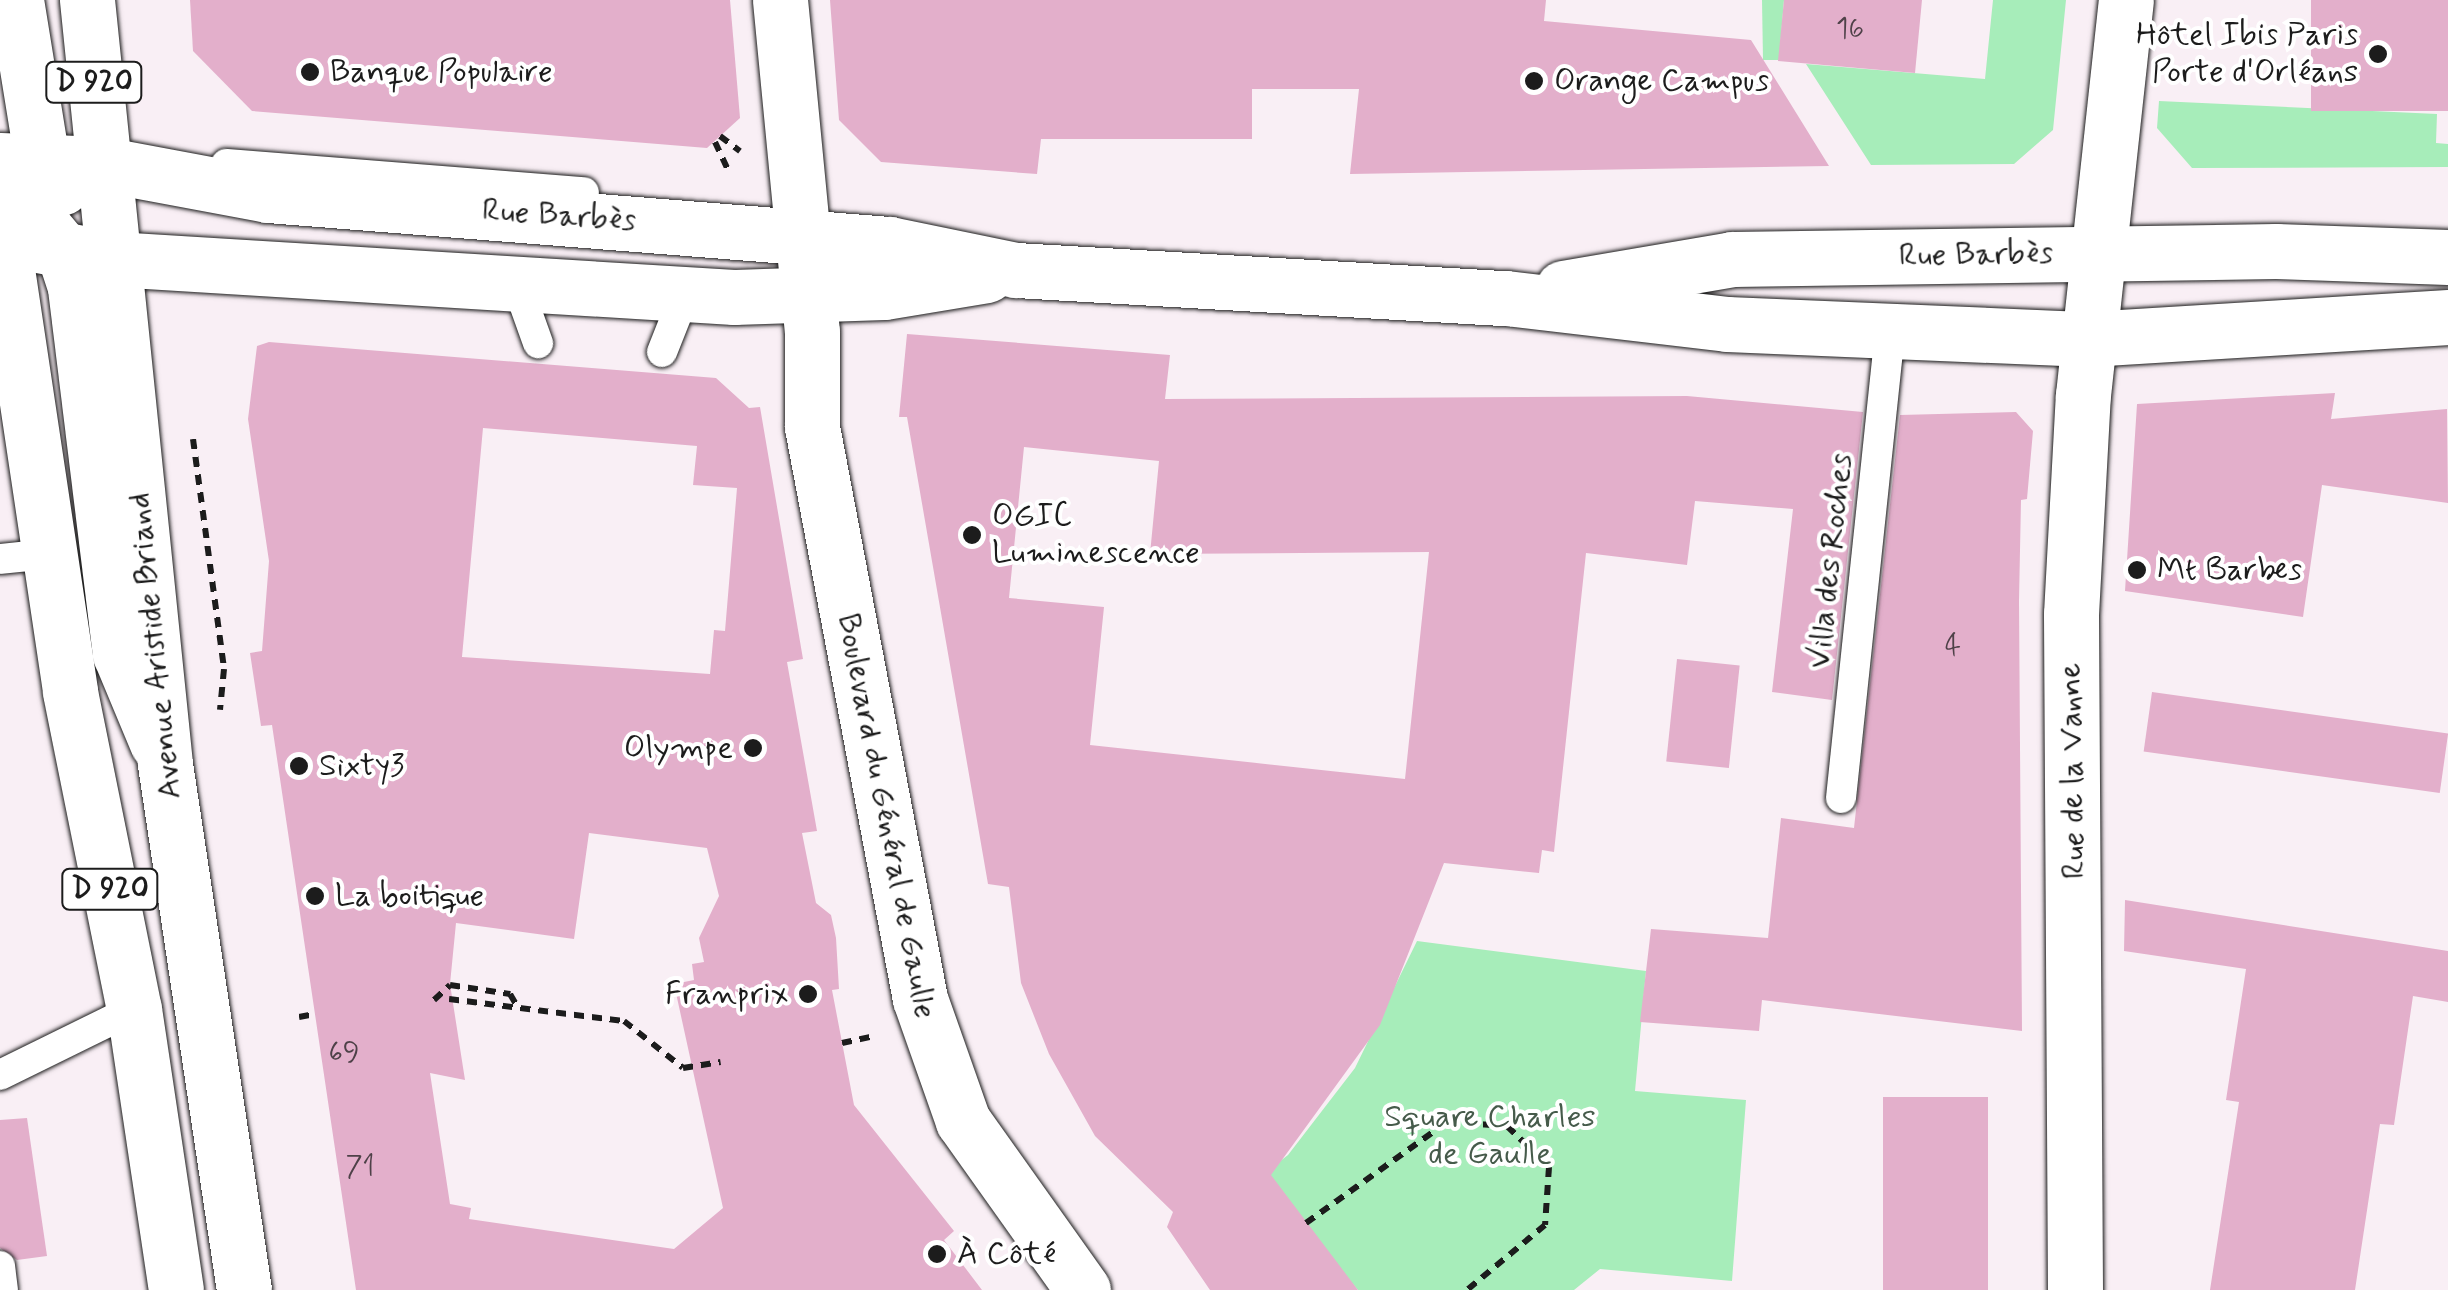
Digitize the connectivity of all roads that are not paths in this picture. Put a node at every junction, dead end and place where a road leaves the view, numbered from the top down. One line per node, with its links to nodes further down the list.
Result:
1 (16, 0): 6 (main road)
2 (86, 0): 5 (main road, Avenue Aristide Briand / D 920)
3 (780, 0): 8 (main road, Boulevard du Général de Gaulle)
4 (2126, 0): 9 (main road, Rue de la Vanne)
5 (102, 164): 6 (main road, Rue Barbès); 8 (main road, Rue Barbès); 10 (main road, Avenue Aristide Briand / D 920)
6 (14, 165): 10 (main road)
7 (1, 233): 10 (main road, Rue Barbès); 22 (main road, D 920)
8 (800, 234): 12 (main road, Rue Barbès); 16 (main road, Boulevard du Général de Gaulle)
9 (2096, 253): 11 (main road, Rue Barbès); 15 (main road, Rue Barbès); 19 (main road, Rue de la Vanne)
10 (89, 254): 13 (main road, Rue Barbès); 29 (main road, Avenue Aristide Briand / D 920)
11 (2448, 257)
12 (1016, 270): 15 (main road, Rue Barbès); 16 (main road, Rue Barbès)
13 (518, 284): 14 (main road, Rue Barbès); 20 (lane)
14 (686, 294): 16 (main road, Rue Barbès); 21 (lane)
15 (1506, 298): 18 (main road, Rue Barbès)
16 (808, 299): 30 (main road, Boulevard du Général de Gaulle)
17 (2448, 317): 19 (main road, Rue Barbès)
18 (1890, 331): 19 (main road, Rue Barbès); 23 (lane, Villa des Roches)
19 (2088, 339): 31 (main road, Rue de la Vanne)
20 (538, 344)
21 (662, 352)
22 (24, 557): 24 (main road, D 920)
23 (1841, 798)
24 (134, 1008): 25 (lane); 28 (main road, D 920)
25 (0, 1075)
26 (0, 1266): 27 (lane)
27 (3, 1290)
28 (176, 1290)
29 (244, 1290)
30 (1083, 1290)
31 (2075, 1290)

